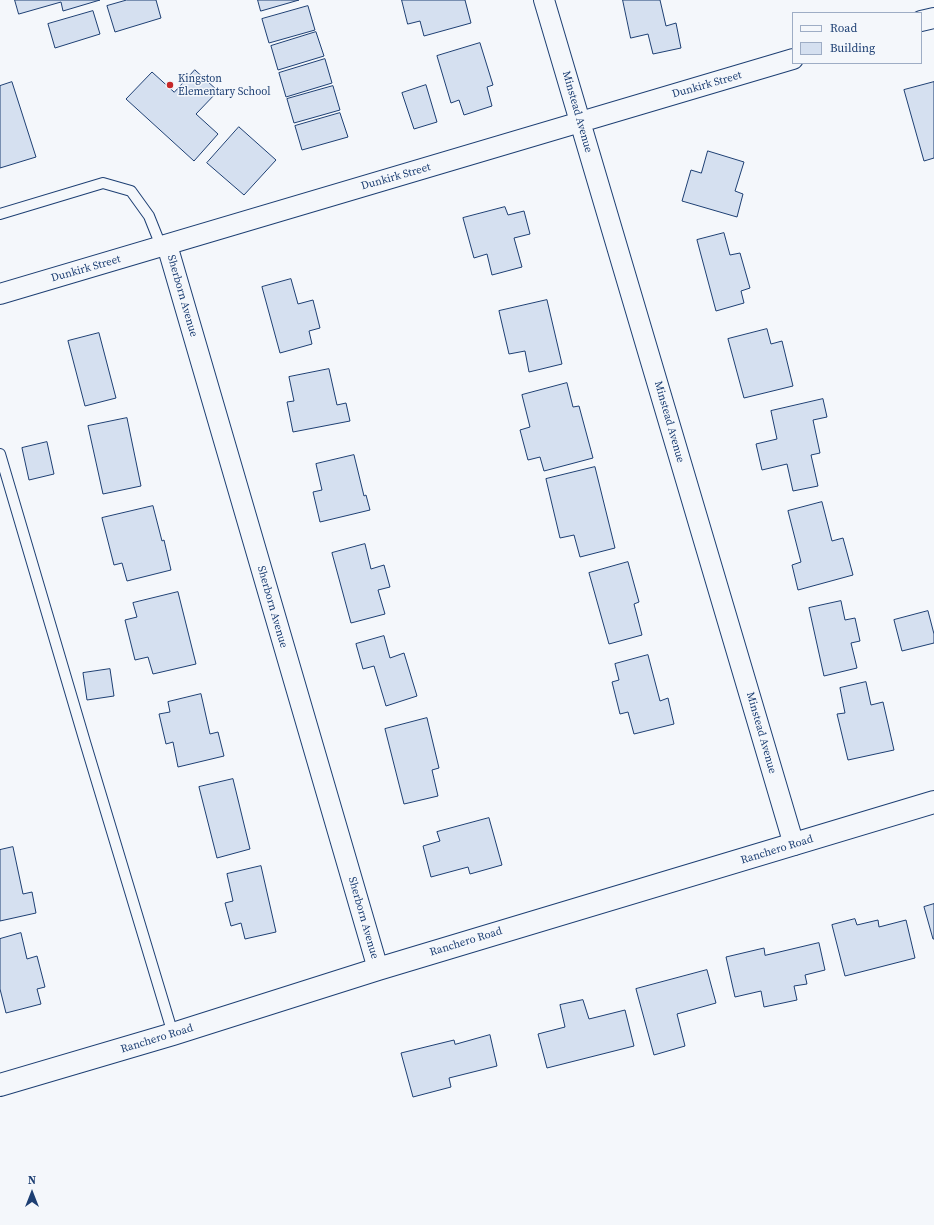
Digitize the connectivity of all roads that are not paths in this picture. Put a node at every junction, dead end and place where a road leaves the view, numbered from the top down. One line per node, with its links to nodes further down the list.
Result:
1 (544, 0): 5 (street, Minstead Avenue)
2 (934, 18): 3 (street)
3 (922, 22)
4 (792, 59): 5 (street, Dunkirk Street)
5 (580, 122): 7 (street, Dunkirk Street); 11 (street, Minstead Avenue)
6 (0, 214): 7 (lane)
7 (164, 246): 8 (street, Dunkirk Street); 12 (street, Sherborn Avenue)
8 (0, 294)
9 (0, 454): 13 (lane)
10 (934, 802): 11 (main road, Ranchero Road)
11 (794, 845): 12 (main road, Ranchero Road)
12 (378, 969): 13 (main road, Ranchero Road)
13 (173, 1034): 14 (main road, Ranchero Road)
14 (0, 1085)

